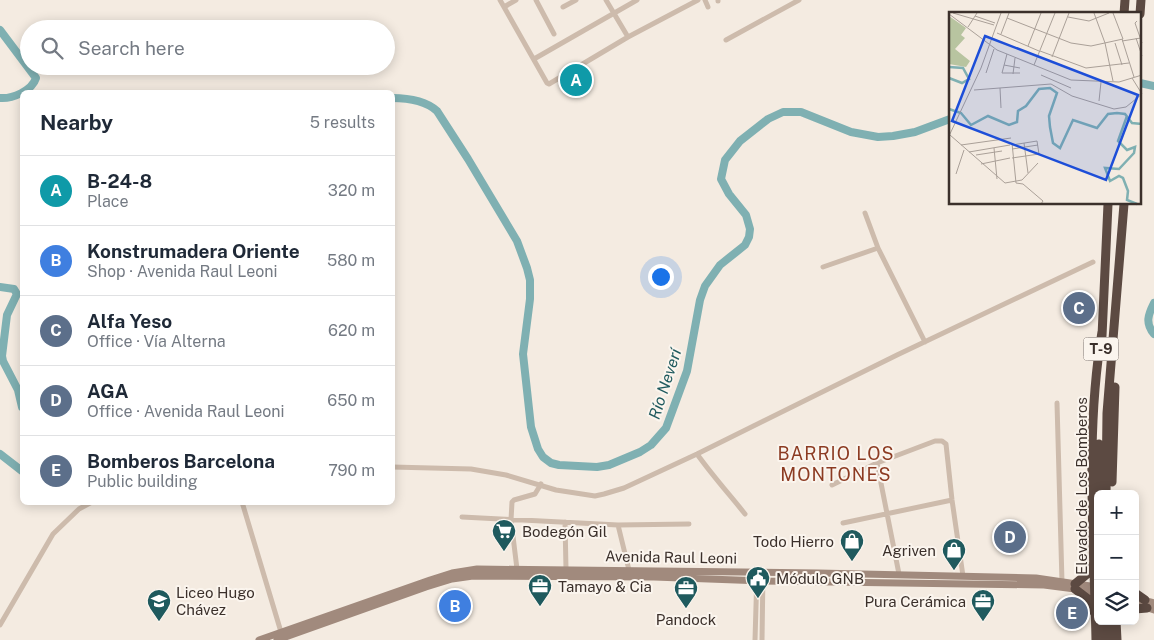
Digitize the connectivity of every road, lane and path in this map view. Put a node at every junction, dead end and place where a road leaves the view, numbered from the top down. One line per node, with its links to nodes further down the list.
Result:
1 (500, 0): 10 (street)
2 (516, 0): 10 (street)
3 (536, 0): 14 (street)
4 (576, 0): 11 (street)
5 (606, 0): 13 (street)
6 (637, 0): 13 (street)
7 (698, 0): 15 (street)
8 (705, 0): 12 (street)
9 (798, 0): 16 (street)
10 (504, 7): 17 (street)
11 (564, 7)
12 (708, 7)
13 (614, 13): 15 (street); 17 (street)
14 (554, 34)
15 (628, 37): 17 (street)
16 (726, 40)
17 (534, 59)
18 (1108, 205): 25 (highway, T-9)
19 (1124, 205): 24 (highway, T-9)
20 (865, 213): 21 (street)
21 (878, 248): 23 (street); 26 (street)
22 (1093, 262): 26 (street)
23 (824, 267)
24 (1115, 329): 34 (highway, Elevado de Los Bomberos / T-9); 35 (highway, Elevado de Los Bomberos / T-9)
25 (1102, 332): 33 (highway, T-9); 47 (highway, Elevado de Los Bomberos / T-9)
26 (925, 342): 28 (street)
27 (1057, 403): 55 (street)
28 (697, 454): 31 (street); 40 (street)
29 (877, 464): 32 (street); 36 (street); 39 (street)
30 (395, 467): 31 (street)
31 (541, 484): 42 (street)
32 (832, 485)
33 (1100, 490)
34 (1106, 490)
35 (1112, 490)
36 (952, 500): 39 (street); 53 (street)
37 (86, 505): 61 (street)
38 (243, 505): 66 (street)
39 (887, 512): 44 (street); 52 (street)
40 (745, 514)
41 (462, 517): 42 (street)
42 (511, 520): 43 (street); 48 (street)
43 (565, 522): 46 (street); 49 (street)
44 (843, 523)
45 (689, 524): 46 (street)
46 (618, 525): 50 (street)
47 (1094, 563): 56 (highway)
48 (517, 569): 49 (main road, Avenida Raul Leoni); 66 (main road, Avenida Raul Leoni)
49 (566, 569): 50 (main road, Avenida Raul Leoni)
50 (629, 570): 51 (main road, Avenida Raul Leoni)
51 (760, 572): 52 (main road, Avenida Raul Leoni); 54 (street)
52 (899, 574): 53 (main road, Avenida Raul Leoni)
53 (964, 576): 55 (main road, Avenida Raul Leoni)
54 (760, 581): 56 (main road, Avenida Raul Leoni); 68 (main road, Avenida Raul Leoni); 69 (street); 70 (street)
55 (1062, 582): 56 (main road, Avenida Raul Leoni)
56 (1075, 586): 57 (main road, Avenida Raul Leoni); 60 (highway, T-9)
57 (1094, 591)
58 (1139, 596): 59 (highway)
59 (1150, 605)
60 (1094, 611)
61 (0, 625)
62 (1098, 625): 71 (highway, Elevado de Los Bomberos / T-9)
63 (1100, 625): 72 (highway, T-9)
64 (1114, 625): 73 (highway)
65 (1115, 625): 74 (highway)
66 (281, 632): 67 (main road, Avenida Raul Leoni)
67 (259, 640)
68 (277, 640)
69 (755, 640)
70 (762, 640)
71 (1096, 640)
72 (1104, 640)
73 (1110, 640)
74 (1117, 640)

